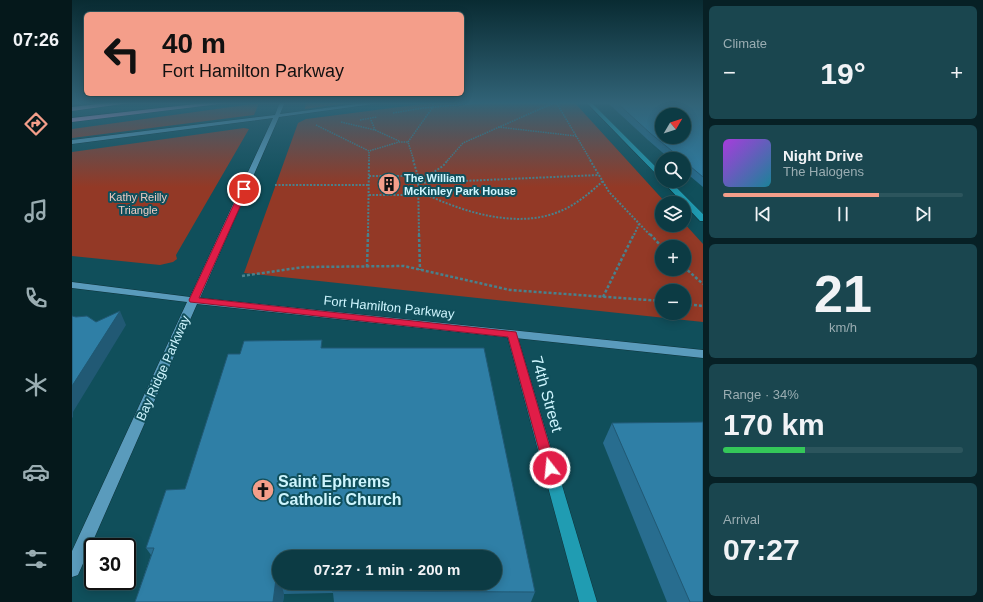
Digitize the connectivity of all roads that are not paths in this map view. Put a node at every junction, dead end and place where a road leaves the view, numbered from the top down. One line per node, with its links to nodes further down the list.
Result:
1 (166, 130): 4 (main road)
2 (271, 130): 9 (main road, Bay Ridge Parkway)
3 (616, 130): 5 (street)
4 (72, 142)
5 (655, 170)
6 (673, 188): 7 (street)
7 (703, 219)
8 (72, 284): 9 (main road, Fort Hamilton Parkway)
9 (193, 300): 10 (main road, Fort Hamilton Parkway); 12 (main road, Bay Ridge Parkway)
10 (512, 334): 11 (main road, Fort Hamilton Parkway); 13 (street, 74th Street)
11 (703, 354)
12 (72, 569)
13 (588, 602)

